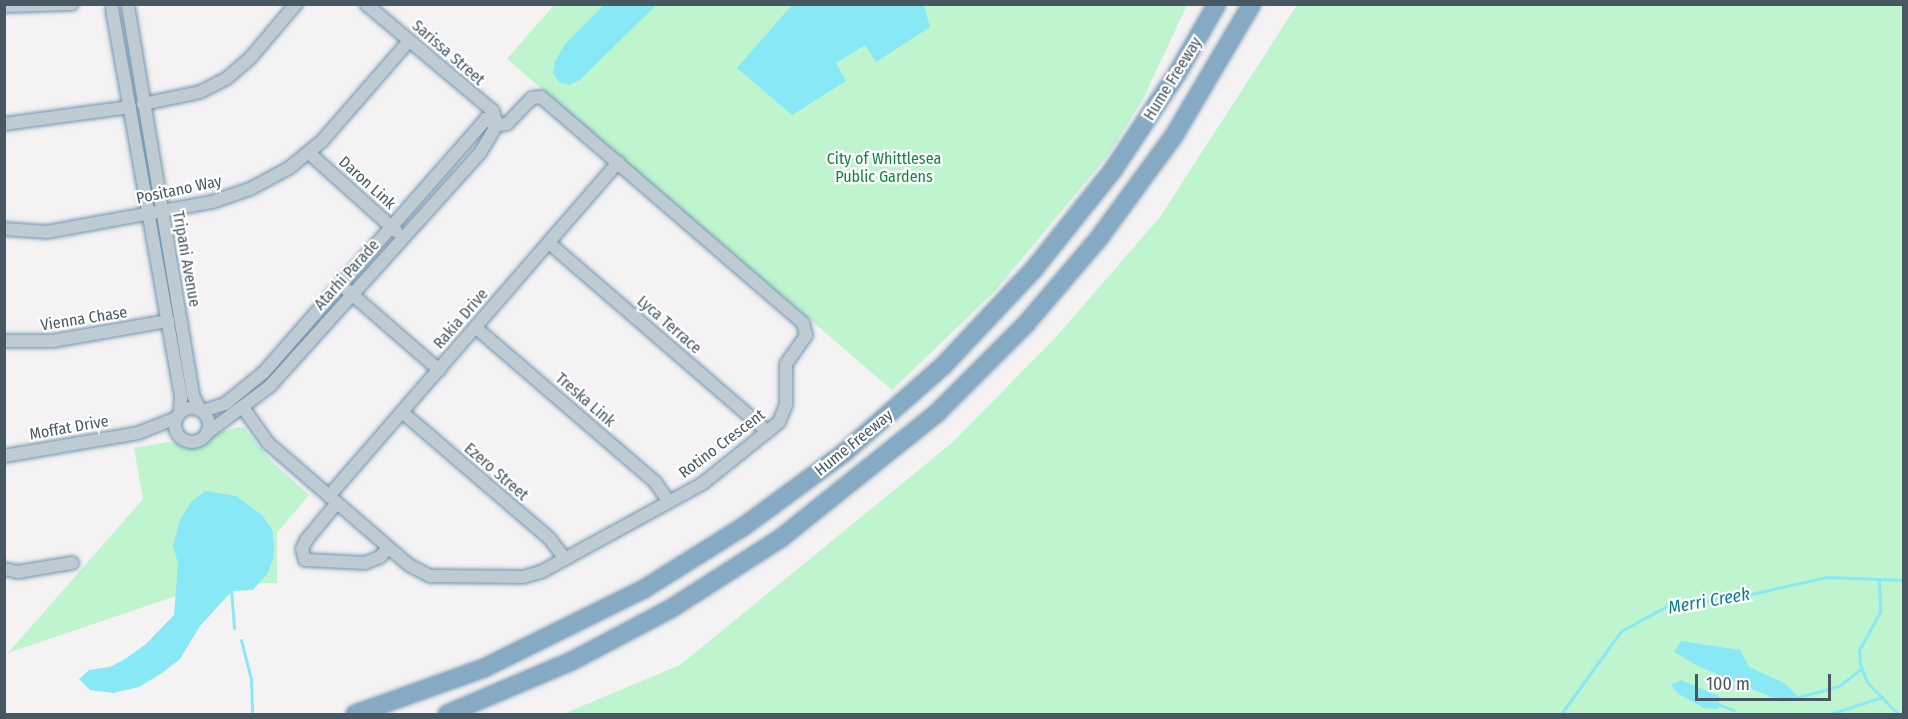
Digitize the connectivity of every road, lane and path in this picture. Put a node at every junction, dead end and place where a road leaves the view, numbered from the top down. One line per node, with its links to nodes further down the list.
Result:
1 (296, 4): 10 (street)
2 (366, 4): 9 (street, Sarissa Street)
3 (1217, 4): 41 (highway, Hume Freeway)
4 (1252, 4): 42 (highway, Hume Freeway)
5 (68, 5): 7 (street)
6 (128, 5): 8 (street); 10 (street, Tripani Avenue)
7 (4, 6)
8 (107, 6): 10 (street, Tripani Avenue)
9 (409, 41): 11 (street, Sarissa Street); 13 (street, Positano Way)
10 (137, 105): 12 (street); 15 (street, Tripani Avenue)
11 (494, 121): 14 (street, Rotino Crescent); 16 (street, Atarhi Parade); 18 (street, Atarhi Parade)
12 (4, 124)
13 (309, 153): 15 (street, Positano Way); 16 (street, Daron Link)
14 (618, 162): 19 (street, Rakia Drive); 30 (street, Rotino Crescent)
15 (155, 213): 17 (street, Positano Way); 22 (street, Tripani Avenue); 27 (street, Tripani Avenue)
16 (393, 228): 18 (street, Daron Link); 20 (street, Atarhi Parade)
17 (4, 229)
18 (404, 238): 21 (street, Atarhi Parade)
19 (549, 243): 23 (street, Rakia Drive); 30 (street, Lyca Terrace)
20 (342, 285): 21 (street); 27 (street, Atarhi Parade)
21 (352, 295): 25 (street); 26 (street, Atarhi Parade)
22 (168, 321): 24 (street, Vienna Chase); 29 (street, Tripani Avenue)
23 (476, 327): 25 (street, Rakia Drive); 36 (street, Treska Link)
24 (4, 341)
25 (439, 370): 28 (street, Rakia Drive)
26 (244, 409): 32 (street, Atarhi Parade); 35 (street, Rotino Crescent)
27 (201, 411): 29 (street); 32 (street)
28 (402, 412): 35 (street, Rakia Drive); 38 (street, Ezero Street)
29 (178, 415): 31 (street, Moffat Drive); 33 (street)
30 (768, 432): 36 (street, Rotino Crescent)
31 (138, 433): 33 (street, Moffat Drive); 34 (street, Moffat Drive)
32 (207, 433): 33 (street)
33 (179, 437)
34 (4, 456)
35 (333, 500): 37 (street, Rotino Crescent); 37 (street, Rakia Drive)
36 (669, 502): 38 (street, Rotino Crescent)
37 (388, 548): 38 (street, Rotino Crescent)
38 (565, 559)
39 (72, 562): 40 (street)
40 (4, 569)
41 (355, 714)
42 (447, 714)

